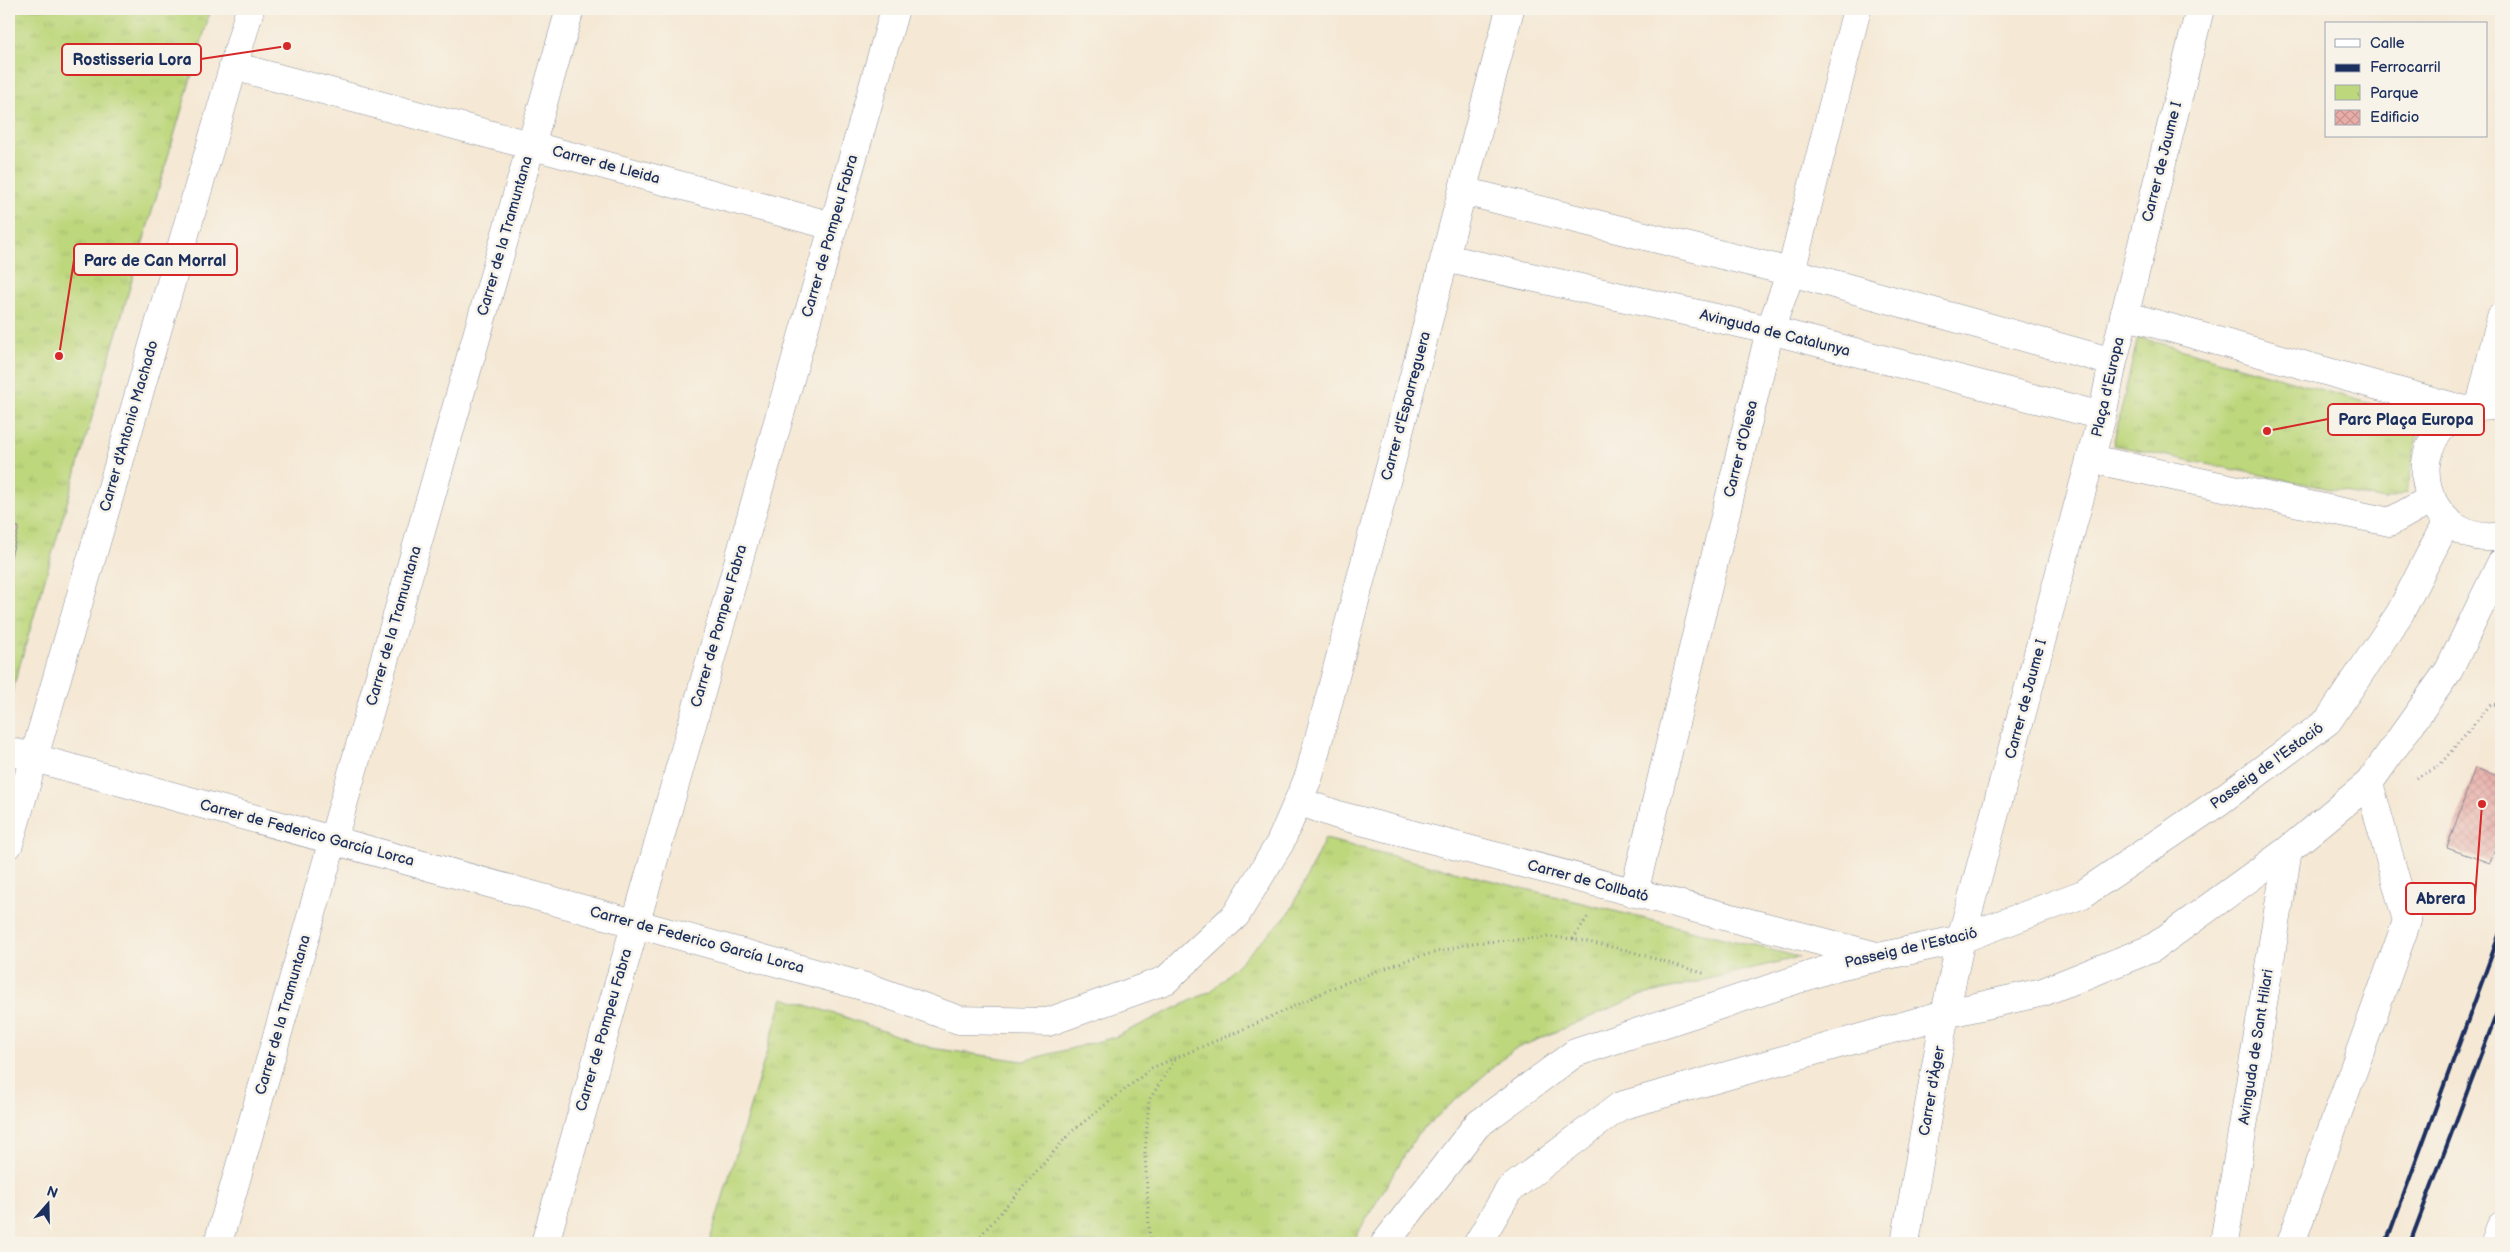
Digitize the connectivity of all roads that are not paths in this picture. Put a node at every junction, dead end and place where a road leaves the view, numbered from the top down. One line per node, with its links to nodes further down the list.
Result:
1 (250, 9): 7 (street, Carrer d'Antonio Machado)
2 (570, 9): 8 (street, Carrer de la Tramuntana)
3 (895, 9): 10 (street, Carrer de Pompeu Fabra)
4 (1510, 9): 9 (street, Carrer d'Esparreguera)
5 (1857, 9): 12 (street, Carrer d'Olesa)
6 (2200, 9): 13 (street, Carrer de Jaume I)
7 (233, 66): 8 (street, Carrer de Lleida); 24 (street, Carrer d'Antonio Machado)
8 (531, 146): 10 (street, Carrer de Lleida); 27 (street, Carrer de la Tramuntana)
9 (1463, 191): 11 (street, Carrer d'Esparreguera); 12 (street)
10 (833, 226): 31 (street, Carrer de Pompeu Fabra)
11 (1445, 258): 15 (street, Avinguda de Catalunya); 26 (street, Carrer d'Esparreguera)
12 (1791, 272): 15 (street, Carrer d'Olesa); 16 (street)
13 (2124, 315): 16 (street, Plaça d'Europa); 17 (street, Plaça d'Europa)
14 (2501, 317): 17 (street)
15 (1770, 330): 18 (street, Avinguda de Catalunya); 30 (street, Carrer d'Olesa)
16 (2113, 362): 18 (street, Plaça d'Europa)
17 (2482, 407): 20 (street)
18 (2102, 416): 19 (street, Plaça d'Europa)
19 (2091, 460): 20 (street); 32 (street, Carrer de Jaume I)
20 (2431, 500): 21 (street)
21 (2447, 521): 22 (street); 32 (street, Passeig de l'Estació)
22 (2501, 536)
23 (2501, 563): 25 (street)
24 (21, 755): 27 (street, Carrer de Federico García Lorca); 28 (street, Carrer d'Antonio Machado)
25 (2369, 783): 29 (street); 42 (street)
26 (1298, 801): 30 (street, Carrer de Collbató); 31 (street, Carrer de Federico García Lorca)
27 (333, 841): 31 (street, Carrer de Federico García Lorca); 36 (street, Carrer de la Tramuntana)
28 (9, 844)
29 (2288, 850): 34 (street); 41 (street, Avinguda de Sant Hilari)
30 (1634, 892): 33 (street, Carrer de Collbató)
31 (634, 922): 37 (street, Carrer de Pompeu Fabra)
32 (1961, 939): 33 (street, Passeig de l'Estació); 34 (street, Carrer d'Àger)
33 (1880, 956): 38 (street, Passeig de l'Estació)
34 (1945, 1014): 39 (street); 40 (street, Carrer d'Àger)
35 (2501, 1226): 43 (street)
36 (218, 1243)
37 (545, 1243)
38 (1385, 1243)
39 (1478, 1243)
40 (1905, 1243)
41 (2224, 1243)
42 (2291, 1243)
43 (2495, 1243)

